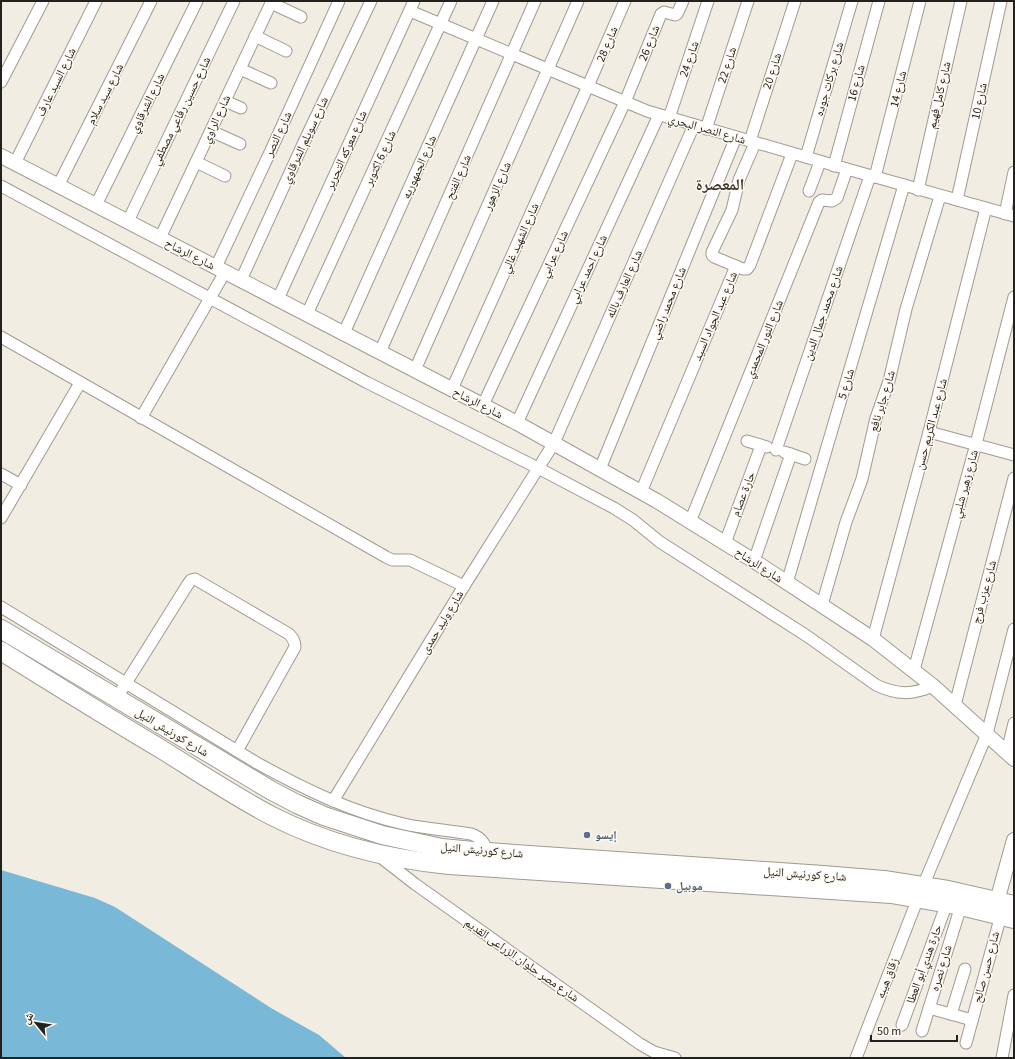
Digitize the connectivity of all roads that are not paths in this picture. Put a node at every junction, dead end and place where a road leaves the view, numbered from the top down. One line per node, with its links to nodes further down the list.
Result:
1 (43, 1): 32 (street)
2 (96, 1): 50 (street, شارع السيد عارف)
3 (151, 1): 57 (street, شارع سيد سلام)
4 (197, 1): 63 (street, شارع الشرقاوي)
5 (234, 1): 66 (street, شارع حسين رفاعي مصطفي)
6 (339, 1): 69 (street, شارع النصر)
7 (371, 1): 70 (street, شارع سويلم الشرقاوي)
8 (451, 1): 25 (street, شارع 6 اكتوبر)
9 (493, 1): 27 (street, شارع الجمهوريه)
10 (535, 1): 29 (street, شارع الفتح)
11 (578, 1): 31 (street, شارع الزهور)
12 (625, 1): 34 (street, شارع 28)
13 (683, 1): 36 (street, شارع 26)
14 (708, 1): 38 (street, شارع 24)
15 (748, 1): 40 (street, شارع 22)
16 (795, 1): 43 (street, شارع 20)
17 (852, 1): 47 (street, شارع بركات جوده)
18 (879, 1): 51 (street, شارع 16)
19 (920, 1): 55 (street, شارع 14)
20 (961, 1): 59 (street, شارع كامل فهيم)
21 (1001, 1): 62 (street, شارع 10)
22 (272, 2): 24 (street); 26 (street, شارع الراوي)
23 (412, 6): 25 (street, شارع النصر البحري); 73 (street, شارع معركه التحرير)
24 (301, 17)
25 (441, 24): 27 (street, شارع النصر البحري); 74 (street, شارع 6 اكتوبر)
26 (255, 36): 28 (street); 30 (street, شارع الراوي)
27 (477, 39): 29 (street, شارع النصر البحري); 75 (street, شارع الجمهوريه)
28 (286, 51)
29 (512, 54): 31 (street, شارع النصر البحري); 77 (street, شارع الفتح)
30 (240, 69): 33 (street); 35 (street, شارع الراوي)
31 (549, 69): 34 (street, شارع النصر البحري); 78 (street, شارع الزهور)
32 (1, 82)
33 (271, 83)
34 (588, 86): 36 (street, شارع النصر البحري); 80 (street, شارع الشهيد غالي)
35 (225, 101): 37 (street); 41 (street, شارع الراوي)
36 (625, 102): 38 (street, شارع النصر البحري); 81 (street, شارع عرابي)
37 (241, 108)
38 (664, 116): 39 (street, شارع النصر البحري); 83 (street, شارع احمد عرابي)
39 (694, 125): 40 (street, شارع النصر البحري); 86 (street, شارع العارف بالله)
40 (706, 128): 42 (street, شارع النصر البحري)
41 (211, 131): 44 (street); 48 (street, شارع الراوي)
42 (736, 137): 43 (street, شارع النصر البحري); 94 (street, شارع محمد راضي)
43 (753, 142): 45 (street, شارع النصر البحري); 68 (street, شارع 20)
44 (240, 144)
45 (792, 154): 47 (street, شارع النصر البحري); 68 (street, شارع عبد الجواد السيد)
46 (1, 156): 50 (street, شارع الرشاح)
47 (806, 157): 49 (street, شارع النصر البحري)
48 (196, 162): 54 (street); 67 (street, شارع الراوي)
49 (820, 162): 51 (street, شارع النصر البحري); 60 (street)
50 (16, 163): 57 (street, شارع الرشاح)
51 (834, 166): 52 (street, شارع النصر البحري)
52 (847, 169): 55 (street, شارع النصر البحري); 100 (street, شارع النور المحمدي)
53 (1014, 172): 65 (street)
54 (225, 176)
55 (873, 177): 58 (street, شارع النصر البحري); 89 (street, شارع محمد جمال الدين)
56 (1, 186): 72 (street)
57 (58, 186): 63 (street, شارع الرشاح)
58 (904, 186): 59 (street, شارع النصر البحري); 103 (street, شارع 5)
59 (918, 190): 61 (street, شارع النصر البحري)
60 (809, 191)
61 (940, 196): 62 (street, شارع النصر البحري); 105 (street, شارع جابر نافع)
62 (957, 200): 64 (street, شارع النصر البحري)
63 (96, 205): 66 (street, شارع الرشاح)
64 (986, 208): 65 (street, شارع النصر البحري); 84 (street, شارع عبد الكريم حسن)
65 (1009, 215)
66 (128, 221): 67 (street, شارع الرشاح)
67 (160, 238): 69 (street, شارع الرشاح)
68 (736, 266): 98 (street, شارع عبد الجواد السيد)
69 (220, 270): 70 (street, شارع الرشاح); 72 (street, شارع النصر)
70 (241, 280): 73 (street, شارع الرشاح)
71 (1014, 297): 87 (street, شارع زهير شلبي)
72 (210, 299): 82 (street, شارع النصر); 93 (street)
73 (278, 299): 74 (street, شارع الرشاح)
74 (307, 314): 75 (street, شارع الرشاح)
75 (344, 333): 77 (street, شارع الرشاح)
76 (1, 338): 79 (street)
77 (380, 352): 78 (street, شارع الرشاح)
78 (415, 370): 80 (street, شارع الرشاح)
79 (80, 383): 82 (street); 97 (street)
80 (452, 389): 81 (street, شارع الرشاح)
81 (483, 405): 83 (street, شارع الرشاح)
82 (141, 418): 104 (street)
83 (517, 423): 86 (street, شارع الرشاح)
84 (929, 432): 87 (street); 109 (street, شارع عبد الكريم حسن)
85 (747, 441): 88 (street)
86 (554, 443): 93 (street, شارع وليد حمدى); 94 (street, شارع الرشاح)
87 (976, 444): 91 (street); 111 (street, شارع زهير شلبي)
88 (761, 446): 89 (street); 101 (street, حارة عصام)
89 (776, 450): 90 (street)
90 (791, 454): 92 (street); 102 (street)
91 (1014, 455)
92 (805, 459)
93 (538, 468): 104 (street, شارع وليد حمدى); 113 (street)
94 (600, 469): 98 (street, شارع الرشاح)
95 (1, 474): 97 (street)
96 (1014, 478): 115 (street, شارع عزب فرج)
97 (20, 486): 99 (street)
98 (641, 492): 100 (street, شارع الرشاح)
99 (1, 518)
100 (690, 522): 101 (street, شارع الرشاح)
101 (725, 543): 102 (street, شارع الرشاح)
102 (754, 561): 103 (street, شارع الرشاح)
103 (787, 583): 105 (street, شارع الرشاح)
104 (464, 586): 120 (street, شارع وليد حمدى)
105 (822, 605): 109 (street, شارع الرشاح)
106 (1, 607): 112 (street)
107 (1, 629): 114 (highway, شارع كورنيش النيل)
108 (1014, 629): 117 (street, زقاق هيبه)
109 (873, 639): 111 (street, شارع الرشاح)
110 (1, 651): 123 (highway, شارع كورنيش النيل)
111 (914, 670): 113 (street, شارع الرشاح)
112 (126, 683): 114 (street); 118 (street); 118 (street)
113 (933, 686): 115 (street, شارع الرشاح)
114 (116, 699): 122 (highway, شارع كورنيش النيل)
115 (954, 705): 117 (street, شارع الرشاح)
116 (1014, 723): 119 (street)
117 (987, 734): 119 (street, شارع الرشاح); 124 (street, زقاق هيبه)
118 (237, 751): 120 (street)
119 (1010, 755)
120 (333, 801): 122 (street)
121 (1014, 840): 126 (street)
122 (487, 852): 124 (highway, شارع كورنيش النيل)
123 (375, 854): 124 (highway, شارع كورنيش النيل); 136 (street, شارع مصر حلوان الزراعى القديم)
124 (921, 892): 125 (highway, شارع كورنيش النيل); 126 (highway, شارع كورنيش النيل); 137 (street, زقاق هيبه)
125 (954, 904): 126 (highway, شارع كورنيش النيل); 129 (street, شارع نصره); 132 (street, حارة هندي أبو العطا)
126 (1007, 910): 131 (street, شارع حسن صالح)
127 (966, 969): 130 (street)
128 (1014, 996): 133 (street)
129 (929, 1008): 130 (street); 134 (street, شارع نصره)
130 (951, 1014): 131 (street)
131 (972, 1020): 135 (street, شارع حسن صالح)
132 (902, 1025)
133 (1011, 1030): 138 (street)
134 (922, 1031)
135 (966, 1043)
136 (671, 1058)
137 (856, 1058)
138 (1002, 1058)

